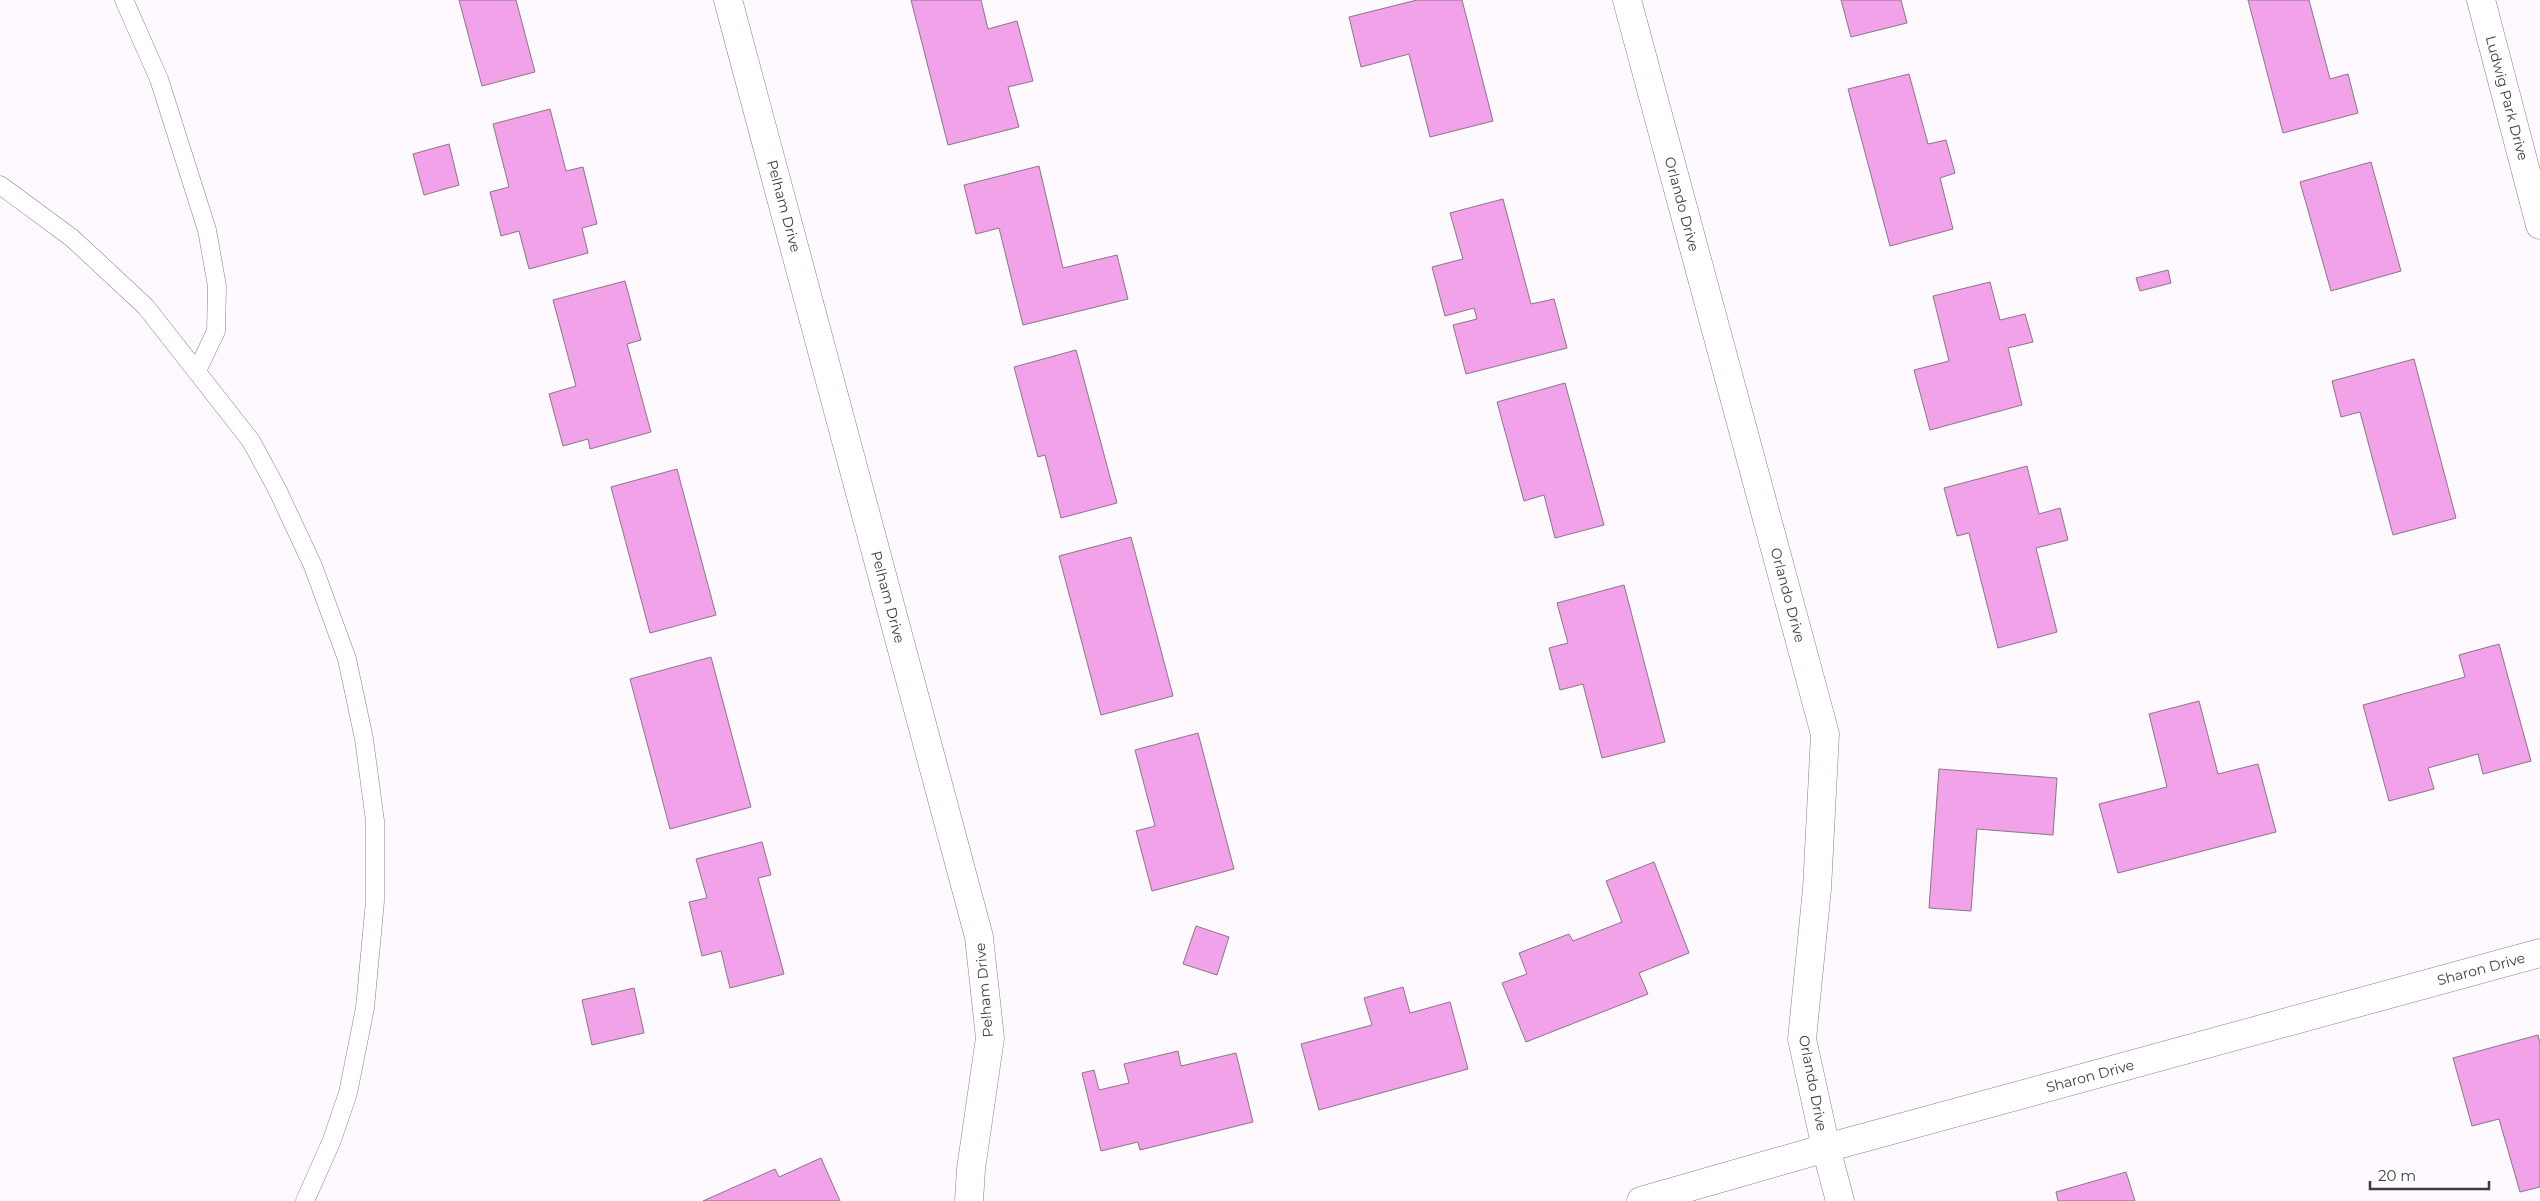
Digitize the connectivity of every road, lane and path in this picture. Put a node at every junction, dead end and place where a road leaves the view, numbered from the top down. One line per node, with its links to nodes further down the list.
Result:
1 (124, 0): 7 (lane)
2 (728, 0): 11 (street, Pelham Drive)
3 (1627, 0): 9 (street, Orlando Drive)
4 (2481, 0): 6 (street, Ludwig Park Drive)
5 (0, 185): 7 (lane)
6 (2540, 225)
7 (197, 371): 10 (lane)
8 (2540, 952): 9 (street, Sharon Drive)
9 (1826, 1148): 12 (street, Sharon Drive); 13 (street, Orlando Drive)
10 (305, 1201)
11 (969, 1201)
12 (1641, 1201)
13 (1840, 1201)

